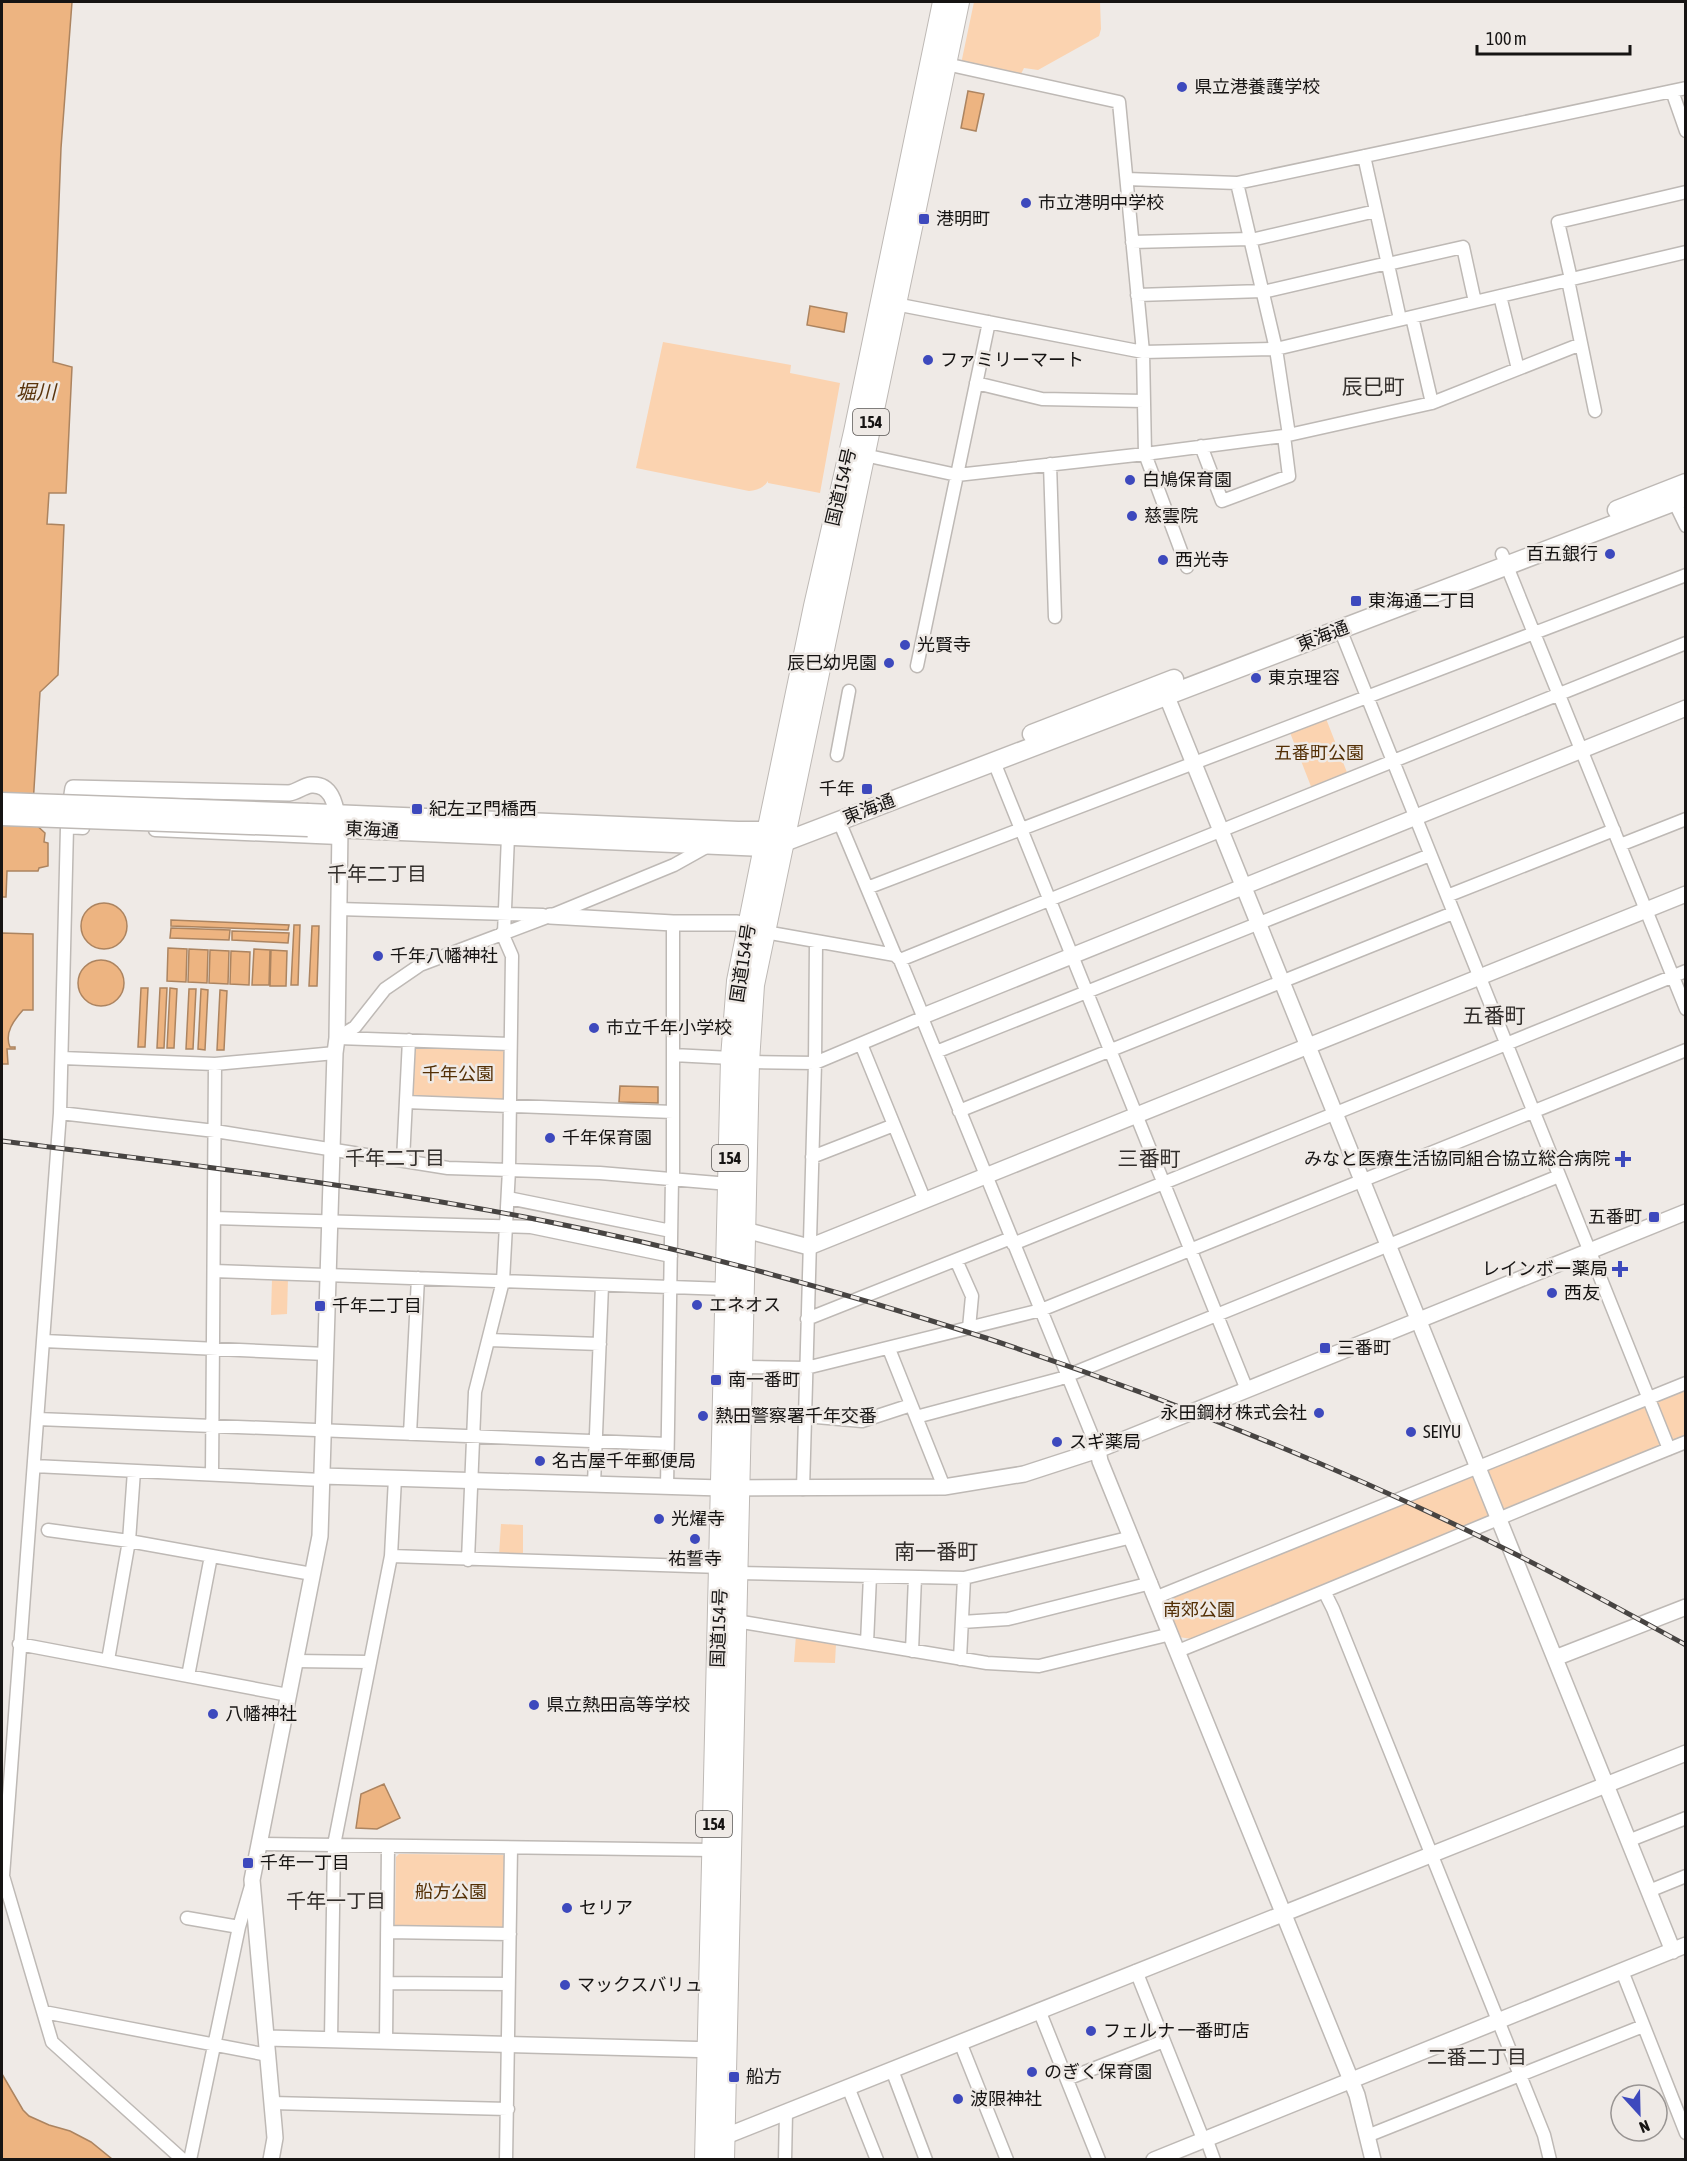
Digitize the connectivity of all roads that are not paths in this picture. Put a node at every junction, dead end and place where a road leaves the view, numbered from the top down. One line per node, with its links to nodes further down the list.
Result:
1 (943, 2): 20 (highway, 国道154号 / 154)
2 (958, 2): 3 (highway, 国道154号 / 154)
3 (945, 64): 8 (street); 20 (highway, 国道154号 / 154)
4 (1686, 88): 5 (street)
5 (1672, 91): 6 (street); 7 (street)
6 (1686, 131)
7 (1364, 156): 9 (street); 11 (street)
8 (1126, 179): 9 (street); 13 (street)
9 (1237, 183): 12 (street)
10 (1686, 192): 16 (street)
11 (1376, 211): 12 (street); 15 (street)
12 (1251, 240): 13 (street); 17 (street)
13 (1132, 242): 18 (street)
14 (1686, 252): 16 (street)
15 (1388, 263): 17 (street); 21 (street); 22 (street)
16 (1569, 279): 19 (street); 24 (street)
17 (1263, 291): 18 (street); 25 (street)
18 (1137, 295): 26 (street)
19 (1500, 296): 21 (street); 27 (street)
20 (888, 302): 23 (street); 35 (highway, 国道154号 / 154); 74 (highway, 国道154号 / 154)
21 (1475, 302): 22 (street)
22 (1406, 318): 25 (street); 30 (street)
23 (989, 322): 26 (street); 28 (street)
24 (1581, 344): 27 (street); 31 (street)
25 (1276, 349): 26 (street); 32 (street)
26 (1143, 352): 29 (street)
27 (1518, 369): 30 (street)
28 (976, 383): 29 (street); 37 (street)
29 (1144, 401): 34 (street)
30 (1431, 403): 32 (street)
31 (1595, 411)
32 (1286, 435): 33 (street); 33 (street)
33 (1201, 446): 34 (street)
34 (1145, 454): 36 (street); 42 (street)
35 (864, 455): 37 (street); 72 (highway, 国道154号 / 154)
36 (1050, 464): 37 (street); 44 (street)
37 (957, 475): 48 (street)
38 (1686, 483): 39 (main road, 東海通)
39 (1676, 496): 40 (street); 41 (main road, 東海通)
40 (1686, 526)
41 (1504, 560): 45 (main road, 東海通); 46 (street); 49 (main road, 東海通)
42 (1187, 567)
43 (1686, 575): 46 (street)
44 (1055, 617)
45 (1340, 629): 49 (main road, 東海通); 52 (street)
46 (1534, 633): 51 (street); 52 (street)
47 (1686, 643): 51 (street)
48 (917, 666)
49 (1165, 690): 57 (main road, 東海通); 58 (street); 72 (main road, 東海通)
50 (849, 691): 55 (street)
51 (1558, 694): 54 (street); 56 (street)
52 (1367, 697): 56 (street); 58 (street)
53 (1686, 708): 54 (street)
54 (1581, 750): 63 (street); 70 (street)
55 (837, 754)
56 (1392, 761): 63 (street); 71 (street)
57 (994, 762): 65 (main road, 東海通); 69 (street)
58 (1194, 762): 69 (street); 71 (street)
59 (2, 796): 61 (main road, bridge)
60 (2, 802): 61 (main road, 東海通, bridge)
61 (33, 810): 62 (main road, 東海通, bridge); 66 (main road); 68 (main road, 東海通, bridge)
62 (2, 816)
63 (1415, 818): 77 (street); 78 (street)
64 (1686, 819): 76 (street)
65 (839, 821): 72 (main road, 東海通); 79 (street)
66 (2, 825)
67 (67, 827): 68 (street); 68 (street); 112 (street)
68 (339, 827): 73 (main road, 東海通); 74 (main road, 東海通); 83 (street)
69 (1021, 829): 79 (street); 82 (street)
70 (1614, 830): 76 (street); 81 (street)
71 (1222, 831): 78 (street); 82 (street)
72 (786, 834): 74 (main road, 東海通); 90 (highway, 国道154号 / 154)
73 (508, 836): 75 (main road, 東海通); 86 (street)
74 (766, 839): 75 (main road, 東海通); 90 (highway, 国道154号 / 154)
75 (714, 843): 87 (street)
76 (1620, 845): 84 (street)
77 (1430, 855): 81 (street); 89 (street)
78 (1244, 886): 89 (street); 93 (street)
79 (867, 888): 94 (street)
80 (1686, 894): 84 (street)
81 (1447, 896): 85 (street)
82 (1049, 900): 93 (street); 94 (street)
83 (338, 909): 86 (street); 106 (street)
84 (1646, 910): 96 (street); 97 (street)
85 (1453, 913): 97 (street); 98 (street)
86 (504, 914): 87 (street); 91 (street)
87 (550, 916): 88 (street); 91 (street)
88 (673, 923): 90 (street); 111 (street)
89 (1259, 923): 98 (street); 99 (street)
90 (756, 931): 92 (street); 113 (highway, 国道154号 / 154)
91 (503, 933): 103 (street); 106 (street)
92 (816, 942): 94 (street); 114 (street)
93 (1072, 956): 99 (street); 101 (street)
94 (898, 958): 101 (street)
95 (1686, 971): 96 (street)
96 (1672, 976): 100 (street); 105 (street)
97 (1479, 977): 105 (street); 107 (street)
98 (1282, 981): 107 (street); 108 (street)
99 (1087, 992): 108 (street); 110 (street)
100 (1686, 1009)
101 (923, 1017): 104 (street); 110 (street)
102 (408, 1040): 103 (street); 106 (street); 116 (street)
103 (510, 1044): 117 (street)
104 (861, 1044): 114 (street); 124 (street)
105 (1506, 1044): 119 (street); 121 (street)
106 (336, 1046): 115 (street); 126 (street)
107 (1308, 1046): 121 (street); 123 (street)
108 (1110, 1050): 118 (street); 123 (street)
109 (1686, 1050): 119 (street)
110 (936, 1052): 118 (street)
111 (673, 1055): 113 (street); 120 (street)
112 (62, 1058): 115 (street); 122 (street)
113 (740, 1060): 114 (street); 135 (highway, 国道154号 / 154); 142 (highway, 国道154号 / 154)
114 (815, 1063): 127 (street)
115 (214, 1064): 125 (street)
116 (406, 1102): 117 (street); 128 (street)
117 (510, 1106): 120 (street); 129 (street)
118 (959, 1111): 130 (street)
119 (1533, 1111): 131 (street); 133 (street)
120 (673, 1112): 132 (street)
121 (1335, 1112): 133 (street); 134 (street)
122 (60, 1113): 125 (street); 164 (street)
123 (1136, 1116): 130 (street); 134 (street)
124 (894, 1125): 127 (street); 137 (street)
125 (215, 1131): 126 (street); 139 (street)
126 (333, 1149): 128 (street); 140 (street)
127 (812, 1157): 146 (street)
128 (403, 1160): 129 (street)
129 (509, 1170): 132 (street); 136 (street)
130 (986, 1176): 137 (street); 144 (street)
131 (1559, 1176): 145 (street); 148 (street)
132 (672, 1178): 135 (street); 143 (street)
133 (1362, 1179): 145 (street); 147 (street)
134 (1163, 1182): 144 (street); 147 (street)
135 (729, 1184): 157 (highway, 国道154号 / 154)
136 (508, 1198): 141 (street); 143 (street)
137 (925, 1201): 146 (street)
138 (1686, 1212): 148 (street)
139 (214, 1218): 140 (street); 151 (street)
140 (330, 1220): 141 (street); 152 (street)
141 (507, 1225): 149 (street); 154 (street)
142 (745, 1230): 146 (street); 169 (highway, 国道154号 / 154)
143 (671, 1231): 149 (street)
144 (1012, 1241): 150 (street); 158 (street)
145 (1389, 1245): 159 (street); 161 (street)
146 (809, 1247): 160 (street)
147 (1190, 1249): 158 (street); 159 (street)
148 (1589, 1251): 161 (street); 174 (street)
149 (670, 1256): 156 (street)
150 (956, 1260): 160 (street); 162 (street)
151 (214, 1271): 152 (street); 166 (street)
152 (328, 1275): 153 (street); 168 (street)
153 (417, 1278): 154 (street); 180 (street)
154 (504, 1281): 155 (street); 163 (street)
155 (602, 1285): 156 (street); 165 (street)
156 (670, 1287): 157 (street); 184 (street)
157 (727, 1289): 197 (highway, 国道154号 / 154)
158 (1041, 1310): 162 (street); 171 (street)
159 (1217, 1315): 171 (street); 173 (street)
160 (807, 1319): 170 (street)
161 (1419, 1320): 173 (street); 188 (street)
162 (969, 1328): 167 (street)
163 (489, 1340): 165 (street); 181 (street)
164 (44, 1341): 166 (street); 177 (street)
165 (600, 1344): 182 (street)
166 (214, 1348): 168 (street); 178 (street)
167 (889, 1349): 170 (street); 175 (street)
168 (326, 1354): 179 (street)
169 (742, 1367): 170 (street); 197 (highway, 国道154号 / 154)
170 (806, 1368): 176 (street)
171 (1067, 1376): 175 (street); 186 (street)
172 (1686, 1383): 174 (street)
173 (1247, 1390): 186 (street)
174 (1649, 1398): 185 (street); 188 (street)
175 (914, 1411): 176 (street); 196 (street)
176 (805, 1416): 198 (street)
177 (38, 1419): 178 (street); 187 (street)
178 (213, 1426): 179 (street); 190 (street)
179 (323, 1430): 180 (street); 191 (street)
180 (410, 1434): 181 (street)
181 (473, 1437): 182 (street); 193 (street)
182 (595, 1442): 184 (street); 194 (street)
183 (1686, 1442): 185 (street)
184 (667, 1444): 195 (street)
185 (1669, 1449): 199 (street)
186 (1098, 1450): 196 (street); 201 (street)
187 (34, 1466): 189 (street); 218 (street)
188 (1478, 1467): 199 (street); 211 (street)
189 (134, 1471): 190 (street); 202 (street)
190 (212, 1474): 191 (street)
191 (322, 1478): 192 (street); 207 (street)
192 (395, 1478): 193 (street); 204 (street)
193 (472, 1481): 194 (street); 205 (street)
194 (594, 1484): 195 (street)
195 (667, 1486): 197 (street)
196 (944, 1487): 198 (street)
197 (730, 1488): 198 (street); 206 (highway, 国道154号 / 154)
198 (803, 1489)
199 (1498, 1517): 212 (street); 221 (street)
200 (48, 1530): 202 (street)
201 (1132, 1537): 210 (street); 211 (street)
202 (129, 1540): 203 (street); 223 (street)
203 (211, 1556): 207 (street); 226 (street)
204 (391, 1556): 205 (street); 225 (street)
205 (468, 1560): 206 (street)
206 (729, 1570): 208 (street); 214 (highway, 国道154号 / 154); 236 (highway, 国道154号 / 154)
207 (312, 1574): 224 (street)
208 (870, 1576): 209 (street); 217 (street)
209 (915, 1577): 210 (street); 219 (street)
210 (964, 1578): 215 (street)
211 (1154, 1590): 215 (street); 216 (street)
212 (1324, 1593): 220 (street); 237 (street)
213 (1686, 1607): 221 (street)
214 (736, 1621): 217 (street); 262 (highway, 国道154号 / 154)
215 (962, 1622): 222 (street)
216 (1171, 1634): 220 (street); 222 (street)
217 (867, 1643): 219 (street)
218 (19, 1644): 223 (street); 252 (street)
219 (912, 1651): 222 (street)
220 (1178, 1651): 241 (street)
221 (1555, 1658): 229 (street)
222 (960, 1659)
223 (108, 1660): 226 (street)
224 (295, 1661): 225 (street); 227 (street)
225 (369, 1662): 233 (street)
226 (188, 1676): 227 (street)
227 (288, 1695): 232 (street)
228 (1686, 1753): 229 (street)
229 (1606, 1785): 231 (street); 237 (street)
230 (1686, 1818): 231 (street)
231 (1629, 1841): 240 (street)
232 (260, 1844): 233 (street); 239 (street)
233 (334, 1845): 234 (street); 256 (street)
234 (388, 1846): 235 (street); 244 (street)
235 (512, 1848): 236 (street); 245 (street)
236 (713, 1850): 262 (highway, 国道154号 / 154)
237 (1431, 1856): 241 (street); 253 (street)
238 (1686, 1876): 240 (street)
239 (252, 1880): 243 (street); 255 (street)
240 (1649, 1891): 246 (street)
241 (1284, 1914): 247 (street); 267 (street)
242 (187, 1918): 243 (street)
243 (239, 1927): 260 (street)
244 (387, 1932): 245 (street); 249 (street)
245 (510, 1934): 250 (street)
246 (1679, 1948): 248 (street)
247 (1136, 1971): 251 (street); 258 (street)
248 (1622, 1971): 253 (street); 254 (street)
249 (387, 1983): 250 (street); 257 (street)
250 (508, 1984): 261 (street)
251 (1039, 2010): 259 (street); 266 (street)
252 (44, 2012): 260 (street); 276 (street)
253 (1498, 2021): 265 (street); 267 (street)
254 (1643, 2026): 265 (street); 272 (street)
255 (267, 2038): 256 (street); 263 (street)
256 (331, 2040): 257 (street)
257 (386, 2041): 261 (street)
258 (1164, 2041): 266 (street); 274 (street)
259 (960, 2042): 264 (street); 284 (street)
260 (214, 2045): 263 (street); 277 (street)
261 (508, 2045): 262 (street); 270 (street)
262 (717, 2050): 275 (highway, 国道154号 / 154)
263 (268, 2055): 269 (street)
264 (891, 2070): 268 (street); 283 (street)
265 (1520, 2075): 273 (street); 289 (street)
266 (1066, 2079): 285 (street)
267 (1351, 2080): 273 (street); 274 (street)
268 (848, 2087): 271 (street); 282 (street)
269 (272, 2103): 270 (street); 278 (street)
270 (508, 2109): 279 (street)
271 (786, 2112): 275 (street); 281 (street)
272 (1686, 2133)
273 (1367, 2136): 288 (street)
274 (1205, 2139): 286 (street); 287 (street)
275 (711, 2147): 280 (highway, 国道154号 / 154)
276 (183, 2160)
277 (190, 2160)
278 (271, 2160)
279 (506, 2160)
280 (724, 2160)
281 (785, 2160)
282 (877, 2160)
283 (926, 2160)
284 (1007, 2160)
285 (1099, 2160)
286 (1154, 2160)
287 (1214, 2160)
288 (1373, 2160)
289 (1550, 2160)

